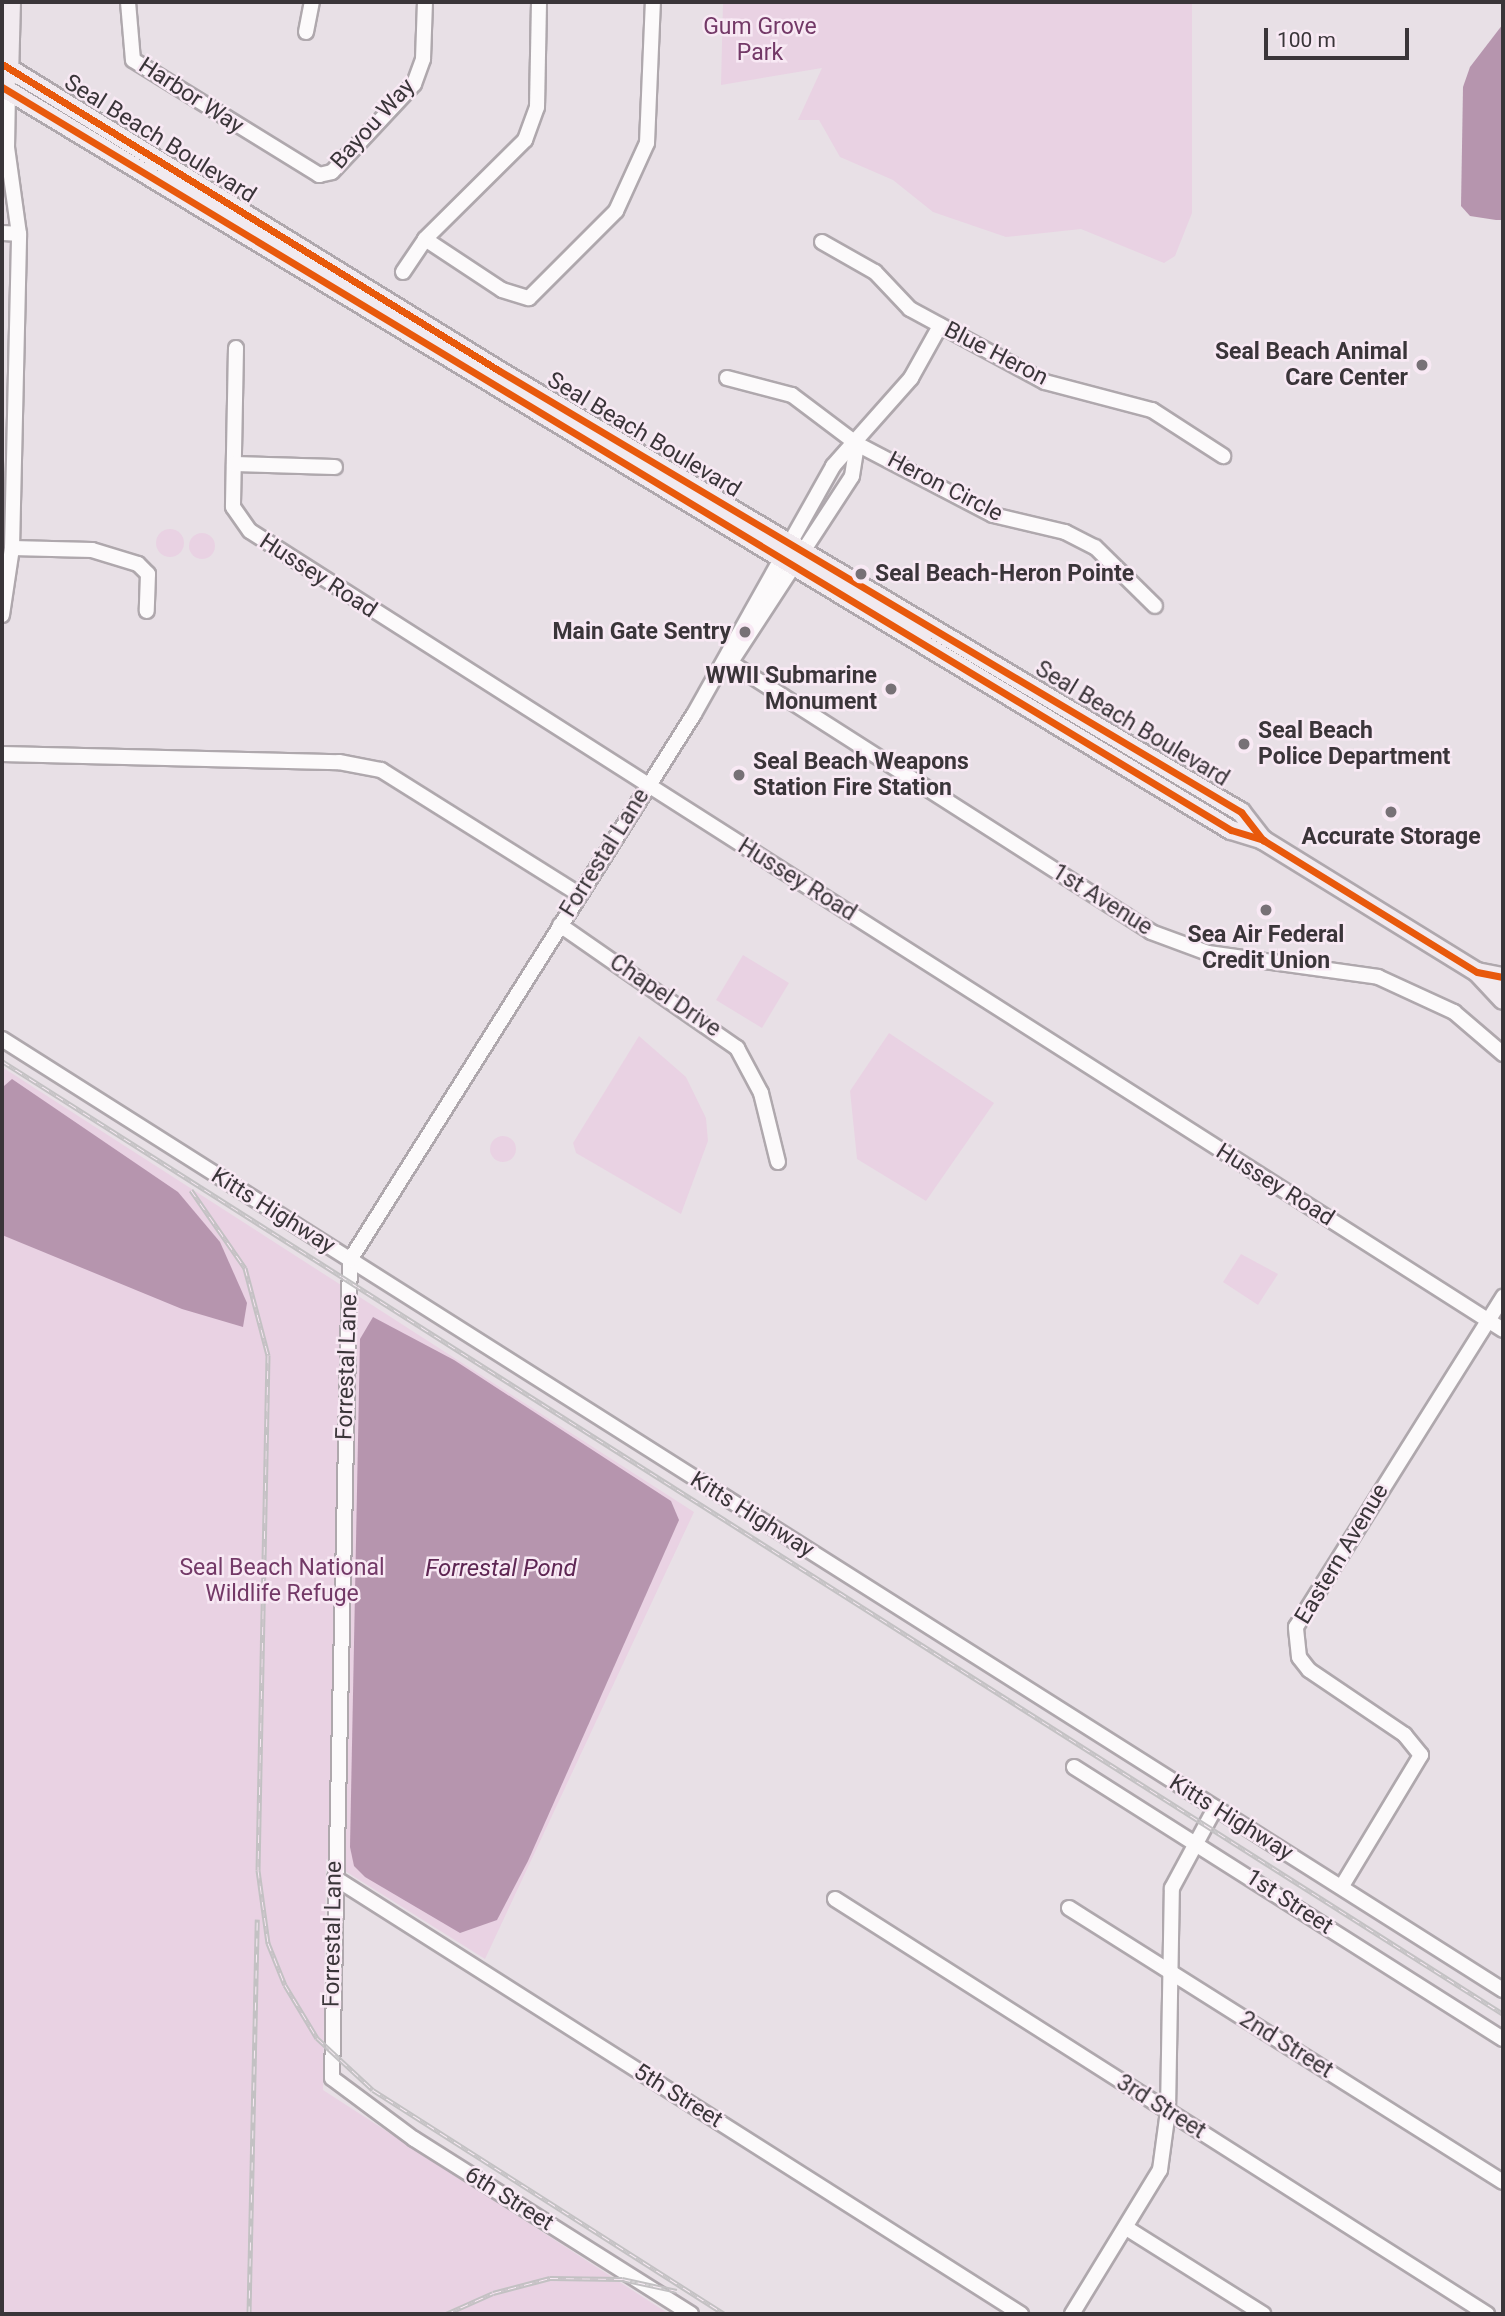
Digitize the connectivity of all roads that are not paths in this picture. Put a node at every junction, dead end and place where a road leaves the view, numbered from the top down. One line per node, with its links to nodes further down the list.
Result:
1 (11, 2): 8 (main road)
2 (128, 2): 10 (street, Harbor Way)
3 (312, 2): 7 (street)
4 (425, 2): 10 (street, Bayou Way)
5 (539, 2): 13 (street)
6 (653, 2): 13 (street)
7 (306, 32)
8 (6, 66): 9 (main road); 24 (main road, Seal Beach Boulevard)
9 (5, 89): 12 (street); 25 (main road, Seal Beach Boulevard)
10 (299, 165)
11 (2, 233): 12 (street)
12 (19, 233): 23 (street)
13 (425, 239): 15 (street)
14 (822, 242): 16 (street, Blue Heron)
15 (403, 272)
16 (940, 326): 19 (street); 20 (street, Blue Heron)
17 (236, 348): 21 (street, Hussey Road)
18 (727, 379): 19 (street, Heron Circle)
19 (857, 444): 24 (street); 24 (street); 26 (street, Heron Circle)
20 (1223, 456)
21 (234, 464): 22 (street); 32 (street, Hussey Road)
22 (335, 467)
23 (12, 548): 27 (street); 28 (street)
24 (796, 548): 25 (street); 33 (main road, Seal Beach Boulevard)
25 (786, 565): 29 (street, Forrestal Lane); 30 (street, Forrestal Lane); 33 (main road, Seal Beach Boulevard)
26 (1155, 606)
27 (146, 611)
28 (2, 615)
29 (731, 663): 30 (street, Forrestal Lane); 40 (street, 1st Avenue)
30 (695, 709): 32 (street, Forrestal Lane)
31 (2, 754): 34 (street)
32 (649, 784): 34 (street, Forrestal Lane); 44 (street, Hussey Road)
33 (1264, 840): 36 (main road, Seal Beach Boulevard)
34 (579, 894): 35 (street, Forrestal Lane)
35 (560, 925): 41 (street, Chapel Drive); 42 (street, Forrestal Lane)
36 (1477, 972): 37 (main road, Seal Beach Boulevard); 38 (main road, Seal Beach Boulevard)
37 (1503, 976)
38 (1503, 1000)
39 (2, 1039): 42 (street, Kitts Highway)
40 (1503, 1054)
41 (778, 1162)
42 (350, 1260): 47 (street, Kitts Highway); 49 (street, Forrestal Lane)
43 (1503, 1297): 44 (street, Eastern Avenue)
44 (1489, 1320): 45 (street, Hussey Road); 50 (street, Eastern Avenue)
45 (1503, 1330)
46 (1074, 1767): 48 (street, 1st Street)
47 (1215, 1808): 48 (street); 50 (street, Kitts Highway)
48 (1197, 1843): 53 (street); 55 (street, 1st Street)
49 (335, 1878): 56 (street, Forrestal Lane); 61 (street, 5th Street)
50 (1342, 1886): 54 (street, Kitts Highway)
51 (835, 1899): 57 (street, 3rd Street)
52 (1069, 1908): 53 (street, 2nd Street)
53 (1168, 1970): 57 (street); 58 (street, 2nd Street)
54 (1503, 1990)
55 (1503, 2039)
56 (332, 2078): 60 (street, 6th Street)
57 (1168, 2112): 59 (street); 64 (street, 3rd Street)
58 (1503, 2182)
59 (1128, 2229): 62 (street); 63 (street)
60 (691, 2314)
61 (1021, 2314)
62 (1072, 2314)
63 (1263, 2314)
64 (1487, 2314)

